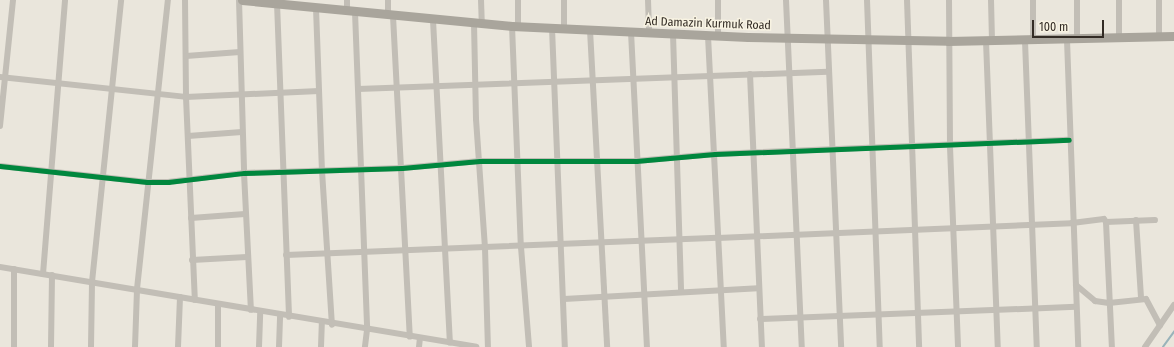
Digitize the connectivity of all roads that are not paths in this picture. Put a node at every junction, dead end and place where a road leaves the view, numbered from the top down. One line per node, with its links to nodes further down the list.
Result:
1 (13, 0): 60 (street)
2 (65, 0): 65 (street)
3 (121, 0): 69 (street)
4 (168, 0): 73 (street)
5 (185, 0): 54 (street)
6 (239, 0): 53 (street)
7 (242, 0): 25 (highway, Ad Damazin Kurmuk Road)
8 (347, 0): 28 (street)
9 (388, 0): 29 (street)
10 (481, 0): 31 (street)
11 (518, 0): 32 (street)
12 (564, 0): 34 (street)
13 (648, 0): 37 (street)
14 (718, 0): 40 (street)
15 (786, 0): 44 (street)
16 (826, 0): 45 (street)
17 (866, 0): 47 (street)
18 (907, 0): 49 (street)
19 (949, 0): 50 (street)
20 (991, 0): 51 (street)
21 (1033, 0): 52 (street)
22 (1077, 0): 46 (street)
23 (1119, 0): 43 (street)
24 (1159, 0): 42 (street)
25 (265, 1): 26 (highway, Ad Damazin Kurmuk Road)
26 (277, 4): 27 (highway, Ad Damazin Kurmuk Road); 72 (street)
27 (316, 8): 28 (highway, Ad Damazin Kurmuk Road); 71 (street)
28 (351, 12): 29 (highway, Ad Damazin Kurmuk Road); 70 (street)
29 (390, 15): 30 (highway, Ad Damazin Kurmuk Road); 68 (street)
30 (433, 20): 31 (highway, Ad Damazin Kurmuk Road); 67 (street)
31 (478, 23): 32 (highway, Ad Damazin Kurmuk Road); 66 (street)
32 (515, 26): 33 (highway, Ad Damazin Kurmuk Road); 64 (street)
33 (552, 28): 34 (highway, Ad Damazin Kurmuk Road); 63 (street)
34 (564, 29): 35 (highway, Ad Damazin Kurmuk Road)
35 (590, 30): 36 (highway, Ad Damazin Kurmuk Road); 62 (street)
36 (631, 32): 37 (highway, Ad Damazin Kurmuk Road); 61 (street)
37 (649, 34): 38 (highway, Ad Damazin Kurmuk Road)
38 (673, 34): 39 (highway, Ad Damazin Kurmuk Road); 59 (street)
39 (708, 36): 40 (highway, Ad Damazin Kurmuk Road); 58 (street)
40 (718, 36): 44 (highway, Ad Damazin Kurmuk Road)
41 (1174, 36): 42 (highway, Ad Damazin Kurmuk Road)
42 (1159, 37): 43 (highway, Ad Damazin Kurmuk Road)
43 (1119, 38): 46 (highway, Ad Damazin Kurmuk Road)
44 (787, 39): 45 (highway, Ad Damazin Kurmuk Road); 56 (street)
45 (828, 39): 47 (highway, Ad Damazin Kurmuk Road); 55 (street)
46 (1077, 39): 48 (highway, Ad Damazin Kurmuk Road)
47 (868, 40): 49 (highway, Ad Damazin Kurmuk Road); 84 (street)
48 (1067, 40): 52 (highway, Ad Damazin Kurmuk Road); 79 (street)
49 (908, 41): 50 (highway, Ad Damazin Kurmuk Road); 83 (street)
50 (948, 41): 51 (highway, Ad Damazin Kurmuk Road); 82 (street)
51 (989, 41): 52 (highway, Ad Damazin Kurmuk Road); 81 (street)
52 (1029, 41): 80 (street)
53 (240, 52): 54 (street); 74 (street)
54 (186, 56): 75 (street)
55 (828, 72): 56 (street); 85 (street)
56 (789, 73): 57 (street); 86 (street)
57 (750, 74): 58 (street); 87 (street)
58 (711, 76): 59 (street); 88 (street)
59 (674, 77): 61 (street); 89 (street)
60 (2, 78): 65 (street); 76 (street)
61 (632, 78): 62 (street); 91 (street)
62 (594, 79): 63 (street); 94 (street)
63 (554, 81): 64 (street); 93 (street)
64 (515, 83): 66 (street); 92 (street)
65 (58, 84): 69 (street); 100 (street)
66 (475, 86): 67 (street); 90 (street)
67 (436, 87): 68 (street); 95 (street)
68 (396, 88): 70 (street); 97 (street)
69 (111, 89): 73 (street); 103 (street)
70 (358, 89): 98 (street)
71 (319, 91): 72 (street); 99 (street)
72 (279, 92): 74 (street); 101 (street)
73 (158, 94): 75 (street); 105 (street)
74 (241, 95): 75 (street); 77 (street)
75 (186, 97): 78 (street)
76 (0, 126)
77 (242, 132): 78 (street); 102 (street)
78 (188, 136): 104 (street)
79 (1069, 140): 80 (street); 111 (street)
80 (1028, 142): 81 (street); 112 (street)
81 (989, 144): 82 (street); 113 (street)
82 (950, 146): 83 (street); 114 (street)
83 (911, 148): 84 (street); 115 (street)
84 (872, 149): 85 (street); 116 (street)
85 (831, 150): 86 (street); 117 (street)
86 (792, 152): 87 (street); 118 (street)
87 (753, 153): 88 (street); 119 (street)
88 (715, 154): 89 (street); 120 (street)
89 (677, 158): 91 (street); 121 (street)
90 (480, 161): 92 (street); 95 (street); 126 (street)
91 (636, 161): 94 (street); 122 (street)
92 (518, 162): 93 (street); 125 (street)
93 (557, 163): 94 (street); 124 (street)
94 (596, 163): 123 (street)
95 (439, 164): 97 (street); 127 (street)
96 (0, 166): 100 (street)
97 (402, 168): 98 (street); 128 (street)
98 (362, 169): 99 (street); 129 (street)
99 (322, 171): 101 (street); 130 (street)
100 (50, 172): 103 (street); 136 (street)
101 (284, 172): 102 (street); 131 (street)
102 (244, 173): 104 (street); 106 (street)
103 (102, 177): 105 (street); 138 (street)
104 (189, 179): 105 (street); 107 (street)
105 (147, 182): 141 (street)
106 (245, 214): 107 (street); 132 (street)
107 (191, 218): 133 (street)
108 (1136, 220): 109 (street); 110 (street); 147 (street)
109 (1155, 220)
110 (1106, 222): 111 (street); 150 (street)
111 (1072, 223): 112 (street); 139 (street)
112 (1032, 224): 113 (street); 154 (street)
113 (992, 226): 114 (street); 156 (street)
114 (953, 228): 115 (street); 158 (street)
115 (914, 230): 116 (street); 159 (street)
116 (875, 231): 117 (street); 160 (street)
117 (836, 233): 118 (street); 162 (street)
118 (797, 235): 119 (street); 164 (street)
119 (756, 237): 120 (street); 140 (street)
120 (718, 238): 121 (street); 142 (street)
121 (680, 240): 122 (street); 143 (street)
122 (640, 242): 123 (street); 144 (street)
123 (602, 244): 124 (street); 145 (street)
124 (562, 245): 125 (street); 148 (street)
125 (521, 247): 126 (street); 187 (street)
126 (485, 248): 127 (street); 186 (street)
127 (445, 250): 128 (street); 172 (street)
128 (405, 251): 129 (street); 170 (street)
129 (365, 253): 130 (street); 169 (street)
130 (326, 254): 131 (street); 167 (street)
131 (286, 255): 163 (street)
132 (247, 257): 133 (street); 155 (street)
133 (192, 260): 149 (street)
134 (0, 267): 135 (street)
135 (14, 269): 136 (street); 174 (street)
136 (43, 274): 137 (street)
137 (52, 275): 138 (street); 175 (street)
138 (92, 282): 141 (street); 176 (street)
139 (1075, 284): 150 (street); 153 (street)
140 (758, 288): 142 (street); 165 (street)
141 (137, 289): 146 (street); 177 (street)
142 (720, 290): 143 (street); 191 (street)
143 (681, 292): 144 (street)
144 (643, 294): 145 (street); 190 (street)
145 (604, 296): 148 (street); 189 (street)
146 (180, 298): 149 (street); 178 (street)
147 (1141, 298): 150 (street); 168 (street)
148 (564, 299): 188 (street)
149 (195, 300): 151 (street)
150 (1109, 302): 201 (street)
151 (218, 304): 155 (street); 179 (street)
152 (1174, 305): 168 (street)
153 (1076, 307): 154 (street); 200 (street)
154 (1035, 308): 156 (street); 199 (street)
155 (251, 310): 157 (street)
156 (996, 310): 158 (street); 198 (street)
157 (260, 311): 161 (street); 180 (street)
158 (956, 311): 159 (street); 197 (street)
159 (917, 313): 160 (street); 196 (street)
160 (878, 314): 162 (street); 195 (street)
161 (280, 315): 163 (street); 181 (street)
162 (840, 316): 164 (street); 194 (street)
163 (288, 317): 166 (street)
164 (800, 317): 165 (street); 193 (street)
165 (760, 319): 192 (street)
166 (322, 323): 167 (street); 182 (street)
167 (332, 324): 169 (street)
168 (1160, 324): 202 (street)
169 (367, 330): 170 (street); 183 (street)
170 (410, 337): 171 (street)
171 (420, 338): 172 (street); 184 (street)
172 (450, 343): 173 (street)
173 (468, 346): 185 (street)
174 (14, 347)
175 (51, 347)
176 (91, 347)
177 (135, 347)
178 (178, 347)
179 (218, 347)
180 (259, 347)
181 (279, 347)
182 (321, 347)
183 (365, 347)
184 (419, 347)
185 (476, 347)
186 (488, 347)
187 (529, 347)
188 (565, 347)
189 (607, 347)
190 (647, 347)
191 (724, 347)
192 (762, 347)
193 (802, 347)
194 (841, 347)
195 (880, 347)
196 (920, 347)
197 (958, 347)
198 (998, 347)
199 (1037, 347)
200 (1078, 347)
201 (1112, 347)
202 (1145, 347)

